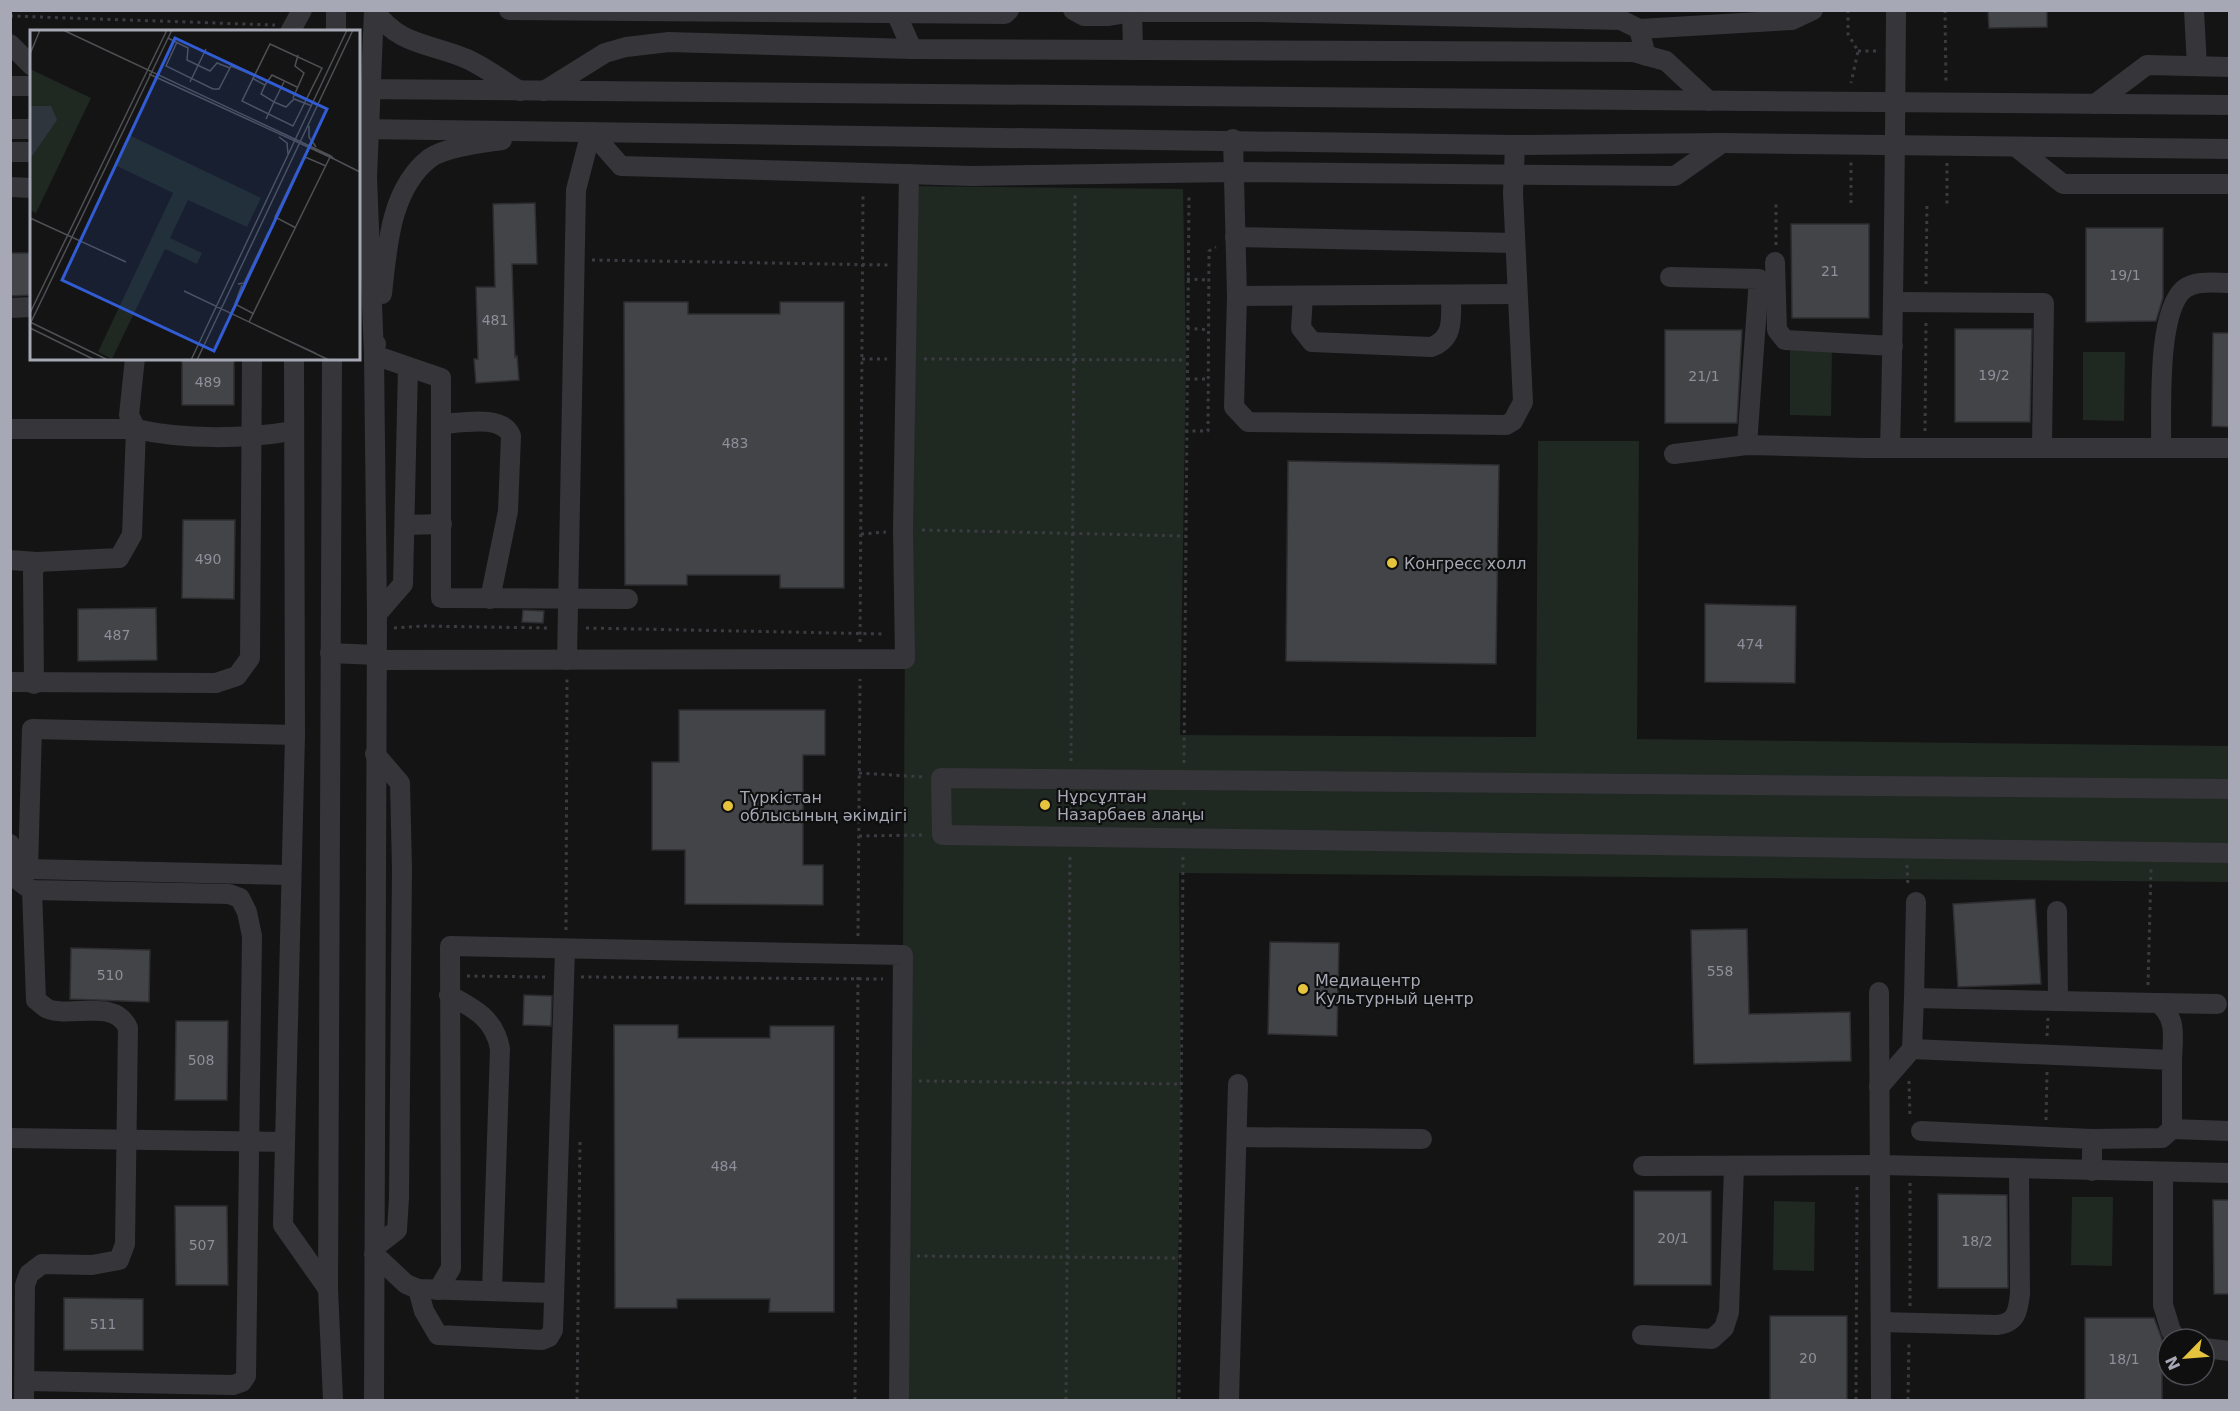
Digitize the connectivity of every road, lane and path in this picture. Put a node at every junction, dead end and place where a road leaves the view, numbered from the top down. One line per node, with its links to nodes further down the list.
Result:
1 (336, 10): 14 (street)
2 (374, 10): 25 (street); 26 (street)
3 (509, 10): 11 (street)
4 (1009, 10): 11 (street)
5 (1073, 10): 10 (street)
6 (1814, 10): 15 (street)
7 (1848, 10): 30 (path)
8 (1896, 10): 29 (street)
9 (2194, 10): 21 (street)
10 (1132, 11): 15 (street); 18 (street)
11 (896, 14): 17 (street)
12 (10, 16): 13 (path)
13 (296, 23)
14 (336, 30)
15 (1639, 30): 19 (street)
16 (10, 44): 20 (street)
17 (912, 49): 18 (street); 27 (street)
18 (1133, 50): 19 (street)
19 (1646, 56): 28 (street)
20 (30, 64)
21 (2197, 66): 22 (street); 31 (street)
22 (2229, 67)
23 (10, 86): 24 (street)
24 (30, 86)
25 (365, 89): 26 (street); 35 (street)
26 (520, 91): 27 (street)
27 (544, 91): 28 (street)
28 (1709, 101): 30 (street)
29 (1895, 102): 30 (street); 31 (street); 41 (street)
30 (1851, 103)
31 (2095, 104): 32 (street)
32 (2229, 105)
33 (10, 129): 34 (street)
34 (30, 129)
35 (364, 129): 36 (street); 77 (street)
36 (591, 132): 37 (street); 47 (street); 58 (street); 77 (street)
37 (1233, 139): 39 (street); 46 (street)
38 (1722, 143): 39 (street); 40 (street); 48 (street)
39 (1515, 145): 48 (street)
40 (1852, 145): 41 (street); 54 (path)
41 (1894, 146): 42 (street); 70 (street)
42 (2016, 147): 43 (street); 49 (street)
43 (2229, 149)
44 (10, 152): 45 (street)
45 (30, 152)
46 (1233, 172): 47 (street); 48 (street); 56 (street)
47 (909, 174): 61 (street)
48 (1514, 176): 57 (street)
49 (2229, 184)
50 (10, 187): 51 (street)
51 (30, 188)
52 (863, 194): 60 (path)
53 (1776, 200): 59 (path)
54 (1851, 203)
55 (1927, 204): 71 (path)
56 (1235, 237): 57 (street); 64 (path); 68 (street)
57 (1515, 243): 66 (street)
58 (574, 260): 60 (path); 109 (street)
59 (1775, 262): 76 (street)
60 (863, 265): 61 (path); 78 (path)
61 (909, 266): 83 (street)
62 (1670, 277): 94 (street)
63 (1187, 279): 64 (path)
64 (1209, 280): 75 (path)
65 (2229, 283): 98 (street)
66 (1517, 294): 67 (street); 68 (street)
67 (1451, 295): 69 (street); 69 (street)
68 (1237, 296): 69 (street)
69 (1304, 296)
70 (1894, 302): 71 (street); 76 (street)
71 (1926, 303): 95 (street); 97 (path)
72 (30, 307): 73 (street)
73 (10, 308)
74 (1186, 328): 75 (path)
75 (1209, 330): 87 (path)
76 (1893, 346): 96 (street)
77 (375, 355): 85 (street); 111 (street)
78 (862, 359): 83 (path); 104 (path)
79 (135, 360): 90 (street)
80 (252, 360): 93 (street)
81 (294, 360): 91 (street)
82 (332, 360): 115 (street)
83 (905, 360): 84 (path); 103 (street)
84 (1186, 360)
85 (408, 367): 88 (street); 102 (street)
86 (1186, 379): 87 (path)
87 (1209, 379): 92 (path)
88 (442, 424): 101 (street); 108 (street)
89 (10, 429): 90 (street)
90 (136, 429): 93 (street); 107 (street)
91 (293, 431): 93 (street); 121 (street)
92 (1185, 431)
93 (251, 438): 120 (street)
94 (1747, 445): 96 (street); 100 (street)
95 (2042, 446): 97 (street); 98 (street)
96 (1890, 448): 97 (street)
97 (1924, 448)
98 (2161, 448): 99 (street)
99 (2229, 448)
100 (1674, 454)
101 (442, 524): 102 (street); 108 (street)
102 (405, 525): 111 (street)
103 (903, 530): 104 (path); 105 (path); 114 (street)
104 (861, 534): 113 (path)
105 (1185, 536)
106 (10, 560): 107 (street)
107 (37, 562): 120 (street)
108 (490, 599): 109 (street)
109 (569, 599): 110 (street); 112 (street)
110 (628, 599)
111 (377, 622): 112 (path); 116 (street)
112 (569, 628): 113 (path); 118 (street)
113 (860, 634): 114 (path); 117 (path)
114 (905, 634): 117 (street)
115 (330, 653): 116 (street); 174 (street)
116 (376, 658): 118 (street); 122 (street)
117 (860, 659): 118 (street); 123 (path)
118 (567, 660): 135 (path)
119 (10, 682): 120 (street)
120 (34, 684)
121 (295, 735): 131 (street); 131 (street)
122 (375, 754): 171 (street); 171 (street)
123 (859, 773): 124 (path); 127 (path)
124 (941, 778): 125 (street); 126 (street)
125 (2229, 789)
126 (942, 835): 127 (path); 129 (street)
127 (859, 836): 136 (path)
128 (10, 844): 132 (street)
129 (2151, 852): 130 (street); 144 (path)
130 (2229, 853)
131 (291, 875): 162 (street)
132 (32, 890): 158 (street); 161 (street)
133 (1916, 902): 142 (street)
134 (2057, 911): 143 (street)
135 (566, 950): 136 (street); 137 (street); 140 (street)
136 (858, 955): 138 (path); 139 (street)
137 (565, 977): 138 (path); 140 (path); 178 (street)
138 (858, 979): 139 (path); 186 (path)
139 (903, 979): 148 (street)
140 (449, 985): 176 (street); 177 (street)
141 (1879, 992): 151 (street)
142 (1914, 998): 143 (street); 146 (street)
143 (2058, 1000): 144 (street)
144 (2153, 1002): 145 (street); 147 (street)
145 (2217, 1004)
146 (1912, 1049): 147 (street); 151 (street)
147 (2172, 1059): 152 (street)
148 (902, 1080): 149 (path); 172 (street)
149 (1181, 1084)
150 (1238, 1084): 156 (street)
151 (1879, 1087): 163 (street)
152 (2172, 1129): 155 (street); 160 (street)
153 (580, 1130): 185 (path)
154 (1921, 1131): 160 (street)
155 (2229, 1131)
156 (1237, 1137): 159 (street); 188 (street)
157 (10, 1138): 158 (street)
158 (126, 1139): 161 (street); 182 (street)
159 (1422, 1139)
160 (2092, 1139): 168 (street)
161 (249, 1142): 162 (street); 182 (street)
162 (285, 1142): 174 (street)
163 (1880, 1165): 165 (street); 167 (street); 179 (street)
164 (1643, 1166): 166 (street)
165 (1857, 1166): 166 (street); 189 (path)
166 (1734, 1167): 181 (street)
167 (2019, 1169): 168 (street); 179 (street)
168 (2092, 1171): 169 (street)
169 (2163, 1172): 170 (street); 180 (street)
170 (2229, 1173)
171 (375, 1250): 175 (street); 184 (street)
172 (900, 1256): 173 (path); 187 (street)
173 (1180, 1258)
174 (328, 1289): 183 (street)
175 (418, 1289): 176 (street); 178 (street)
176 (438, 1290): 177 (street)
177 (492, 1291): 178 (street)
178 (554, 1293)
179 (1881, 1322): 190 (street)
180 (2170, 1327)
181 (1642, 1335)
182 (25, 1391)
183 (333, 1401)
184 (374, 1401)
185 (577, 1401)
186 (855, 1401)
187 (899, 1401)
188 (1229, 1401)
189 (1856, 1401)
190 (1881, 1401)

